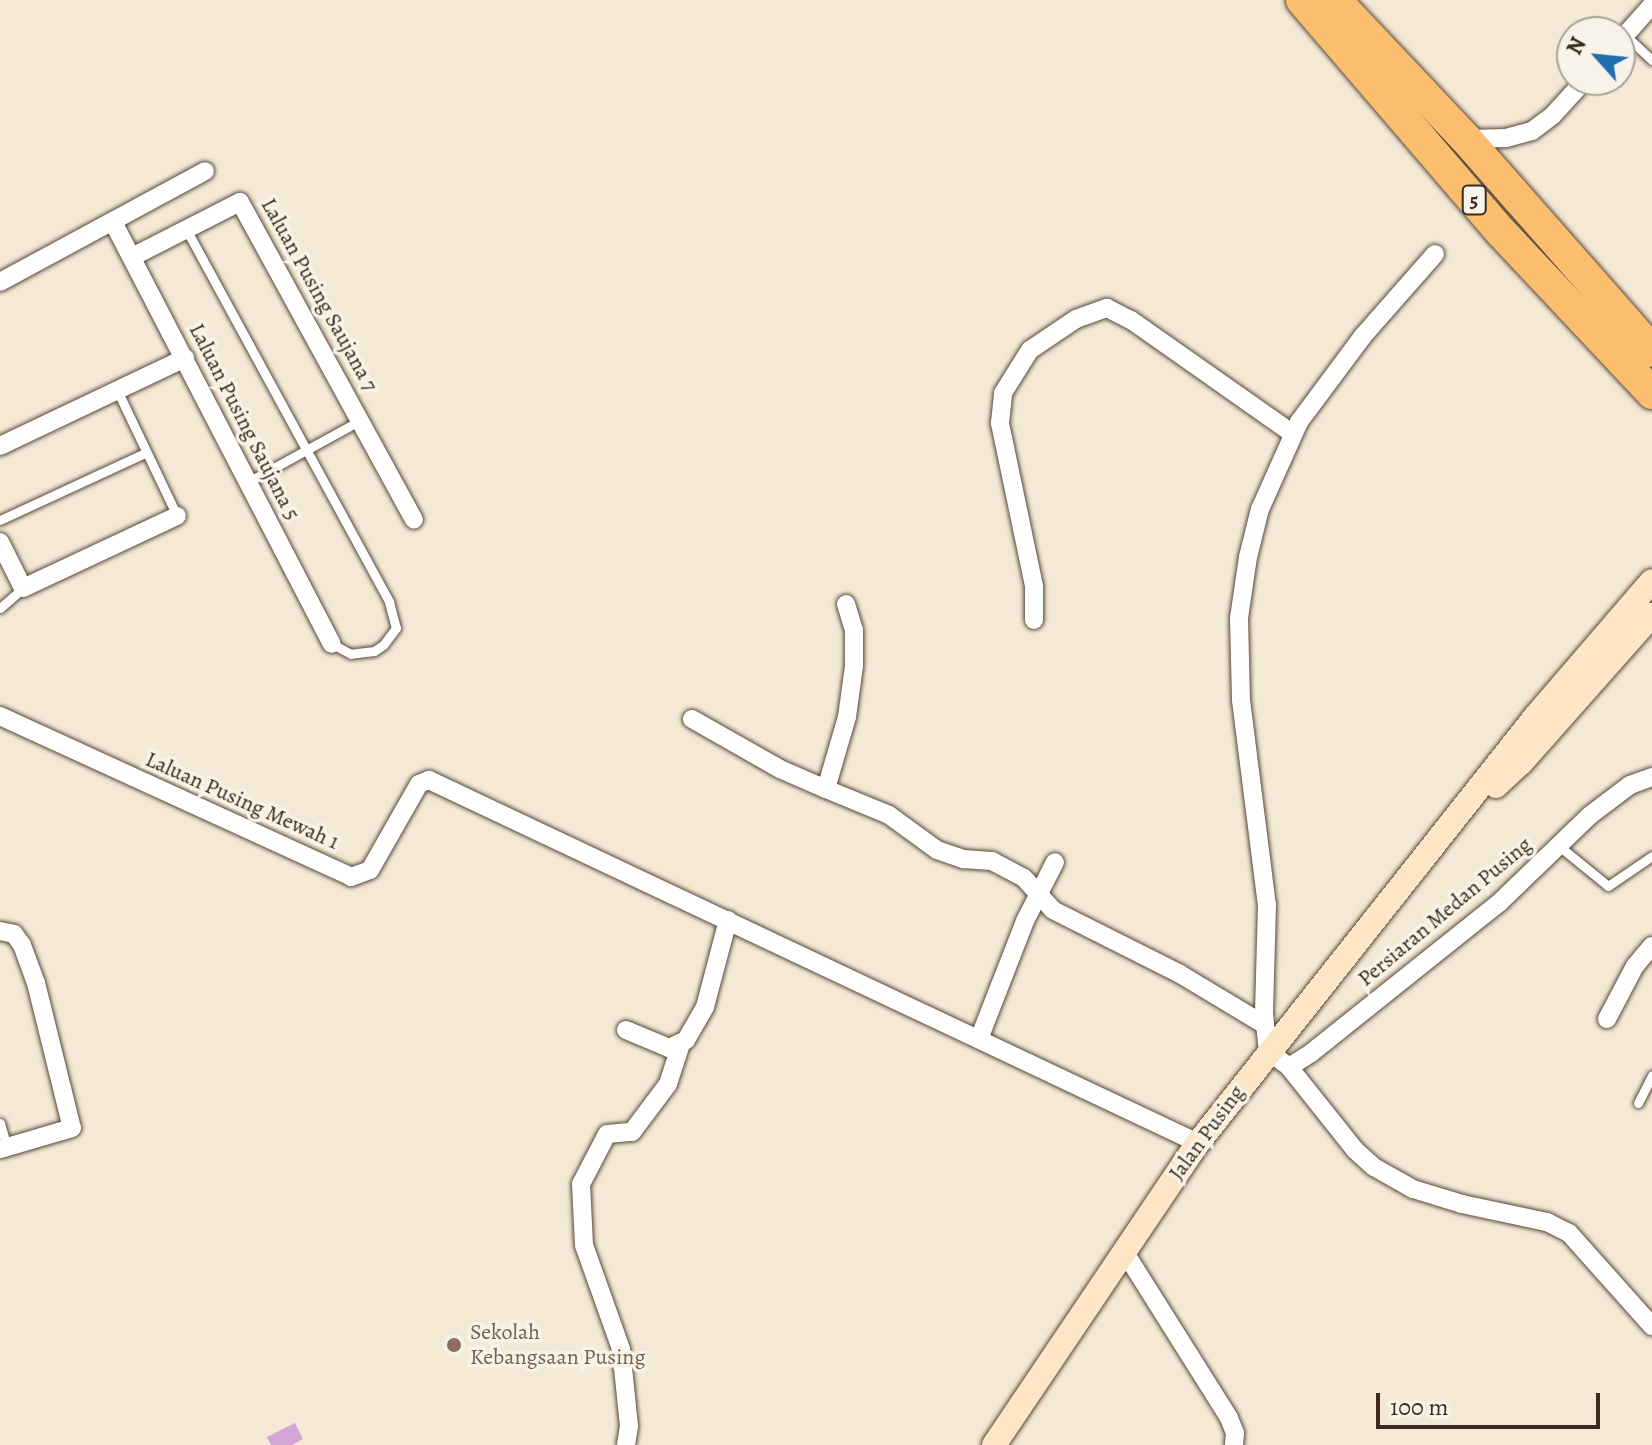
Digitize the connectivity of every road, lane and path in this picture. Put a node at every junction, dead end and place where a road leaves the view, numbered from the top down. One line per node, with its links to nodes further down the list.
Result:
1 (1302, 0): 20 (highway, 5)
2 (1335, 0): 8 (highway, 5)
3 (1652, 5): 4 (street)
4 (1636, 23)
5 (1636, 48): 6 (lane)
6 (1652, 60)
7 (1570, 96): 8 (street)
8 (1466, 139): 15 (highway, 5)
9 (205, 171): 10 (street)
10 (113, 222): 13 (street, Laluan Pusing Saujana 5); 14 (street)
11 (186, 228): 13 (street, Laluan Pusing Saujana 7); 21 (street, Laluan Pusing Saujana 7); 24 (lane)
12 (1435, 254): 22 (street)
13 (132, 257): 18 (street, Laluan Pusing Saujana 5)
14 (0, 282)
15 (1620, 317): 16 (highway); 17 (highway, 5)
16 (1652, 336)
17 (1652, 351)
18 (185, 358): 19 (street); 26 (street, Laluan Pusing Saujana 5)
19 (117, 390): 23 (street); 25 (lane)
20 (1652, 393)
21 (361, 420): 24 (lane); 29 (street, Laluan Pusing Saujana 7)
22 (1293, 434): 36 (street); 51 (street)
23 (0, 446)
24 (306, 449): 26 (lane); 37 (lane)
25 (145, 453): 27 (lane); 28 (lane)
26 (248, 482): 37 (street, Laluan Pusing Saujana 5)
27 (177, 516): 32 (street)
28 (0, 520)
29 (414, 520)
30 (0, 542): 32 (street)
31 (1652, 581): 42 (main road, Jalan Pusing)
32 (23, 588): 34 (lane)
33 (846, 604): 41 (street)
34 (0, 608)
35 (1652, 615): 42 (main road, Jalan Pusing)
36 (1034, 620)
37 (332, 644)
38 (0, 716): 47 (street, Laluan Pusing Mewah 1)
39 (692, 719): 41 (street)
40 (1652, 777): 43 (street, Persiaran Medan Pusing)
41 (826, 789): 46 (street)
42 (1441, 836): 55 (main road, Jalan Pusing)
43 (1559, 846): 44 (lane); 56 (street, Persiaran Medan Pusing)
44 (1652, 856)
45 (1055, 862): 46 (street)
46 (1038, 893): 51 (street); 53 (street)
47 (728, 920): 53 (street); 54 (street)
48 (2, 930): 61 (street)
49 (1652, 946): 50 (street)
50 (1607, 1019)
51 (1265, 1025): 55 (street)
52 (626, 1030): 54 (street)
53 (979, 1039): 60 (street)
54 (681, 1044): 64 (street)
55 (1268, 1051): 56 (street); 60 (main road, Jalan Pusing)
56 (1289, 1067): 63 (street)
57 (1652, 1075): 58 (lane)
58 (1638, 1103)
59 (0, 1123): 61 (lane)
60 (1198, 1143): 62 (main road, Jalan Pusing)
61 (3, 1148)
62 (1124, 1251): 65 (main road, Jalan Pusing); 66 (street)
63 (1652, 1326)
64 (626, 1445)
65 (994, 1445)
66 (1234, 1445)

